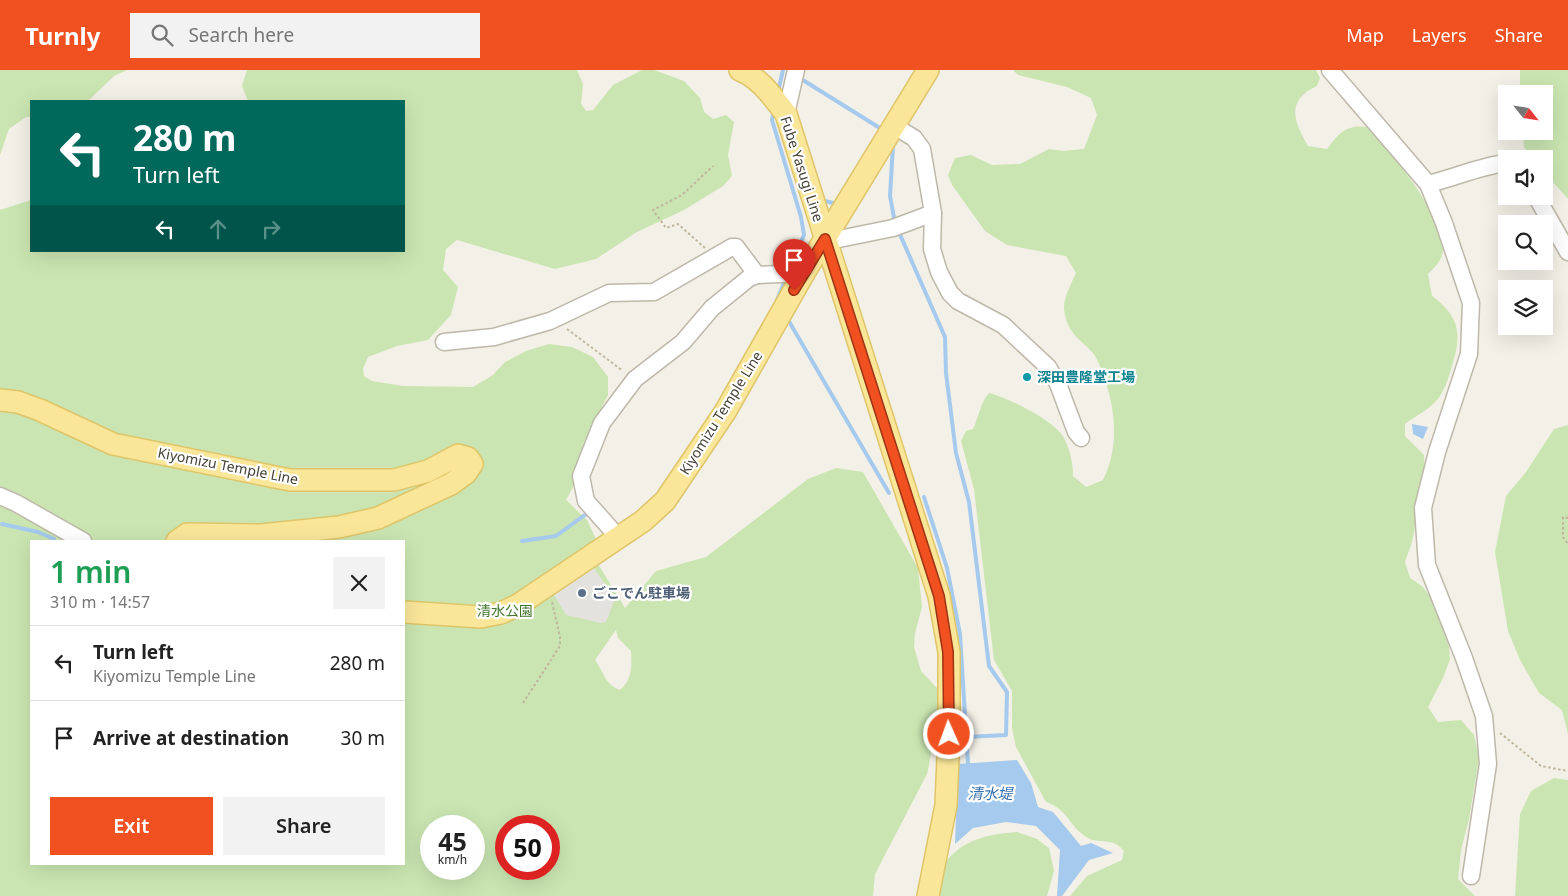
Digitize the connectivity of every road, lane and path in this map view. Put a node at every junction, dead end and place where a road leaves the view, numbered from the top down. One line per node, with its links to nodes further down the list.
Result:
1 (740, 70): 5 (main road, Fube Yasugi Line)
2 (796, 70): 5 (street)
3 (928, 70): 6 (main road, Kiyomizu Temple Line)
4 (1330, 70): 9 (street)
5 (786, 114): 12 (main road, Fube Yasugi Line)
6 (894, 126): 11 (street); 12 (main road, Kiyomizu Temple Line)
7 (1498, 164): 9 (street)
8 (713, 166): 14 (path)
9 (1428, 184): 31 (street)
10 (1541, 205): 13 (street)
11 (933, 213): 12 (street); 21 (street)
12 (825, 239): 15 (main road, Kiyomizu Temple Line); 34 (main road, Fube Yasugi Line)
13 (1568, 252)
14 (714, 256): 16 (street); 17 (street)
15 (804, 273): 16 (street); 24 (main road, Kiyomizu Temple Line)
16 (757, 275): 19 (street)
17 (554, 320): 18 (street); 19 (path)
18 (444, 342)
19 (636, 379): 24 (street)
20 (0, 400): 26 (main road, Kiyomizu Temple Line)
21 (1081, 438)
22 (0, 496): 25 (street)
23 (1568, 518): 27 (path)
24 (618, 537): 28 (main road, Kiyomizu Temple Line)
25 (81, 540)
26 (178, 540)
27 (1568, 544)
28 (547, 585): 29 (main road, Kiyomizu Temple Line); 30 (path)
29 (405, 612)
30 (524, 703)
31 (1484, 716): 32 (path); 33 (street)
32 (1568, 771)
33 (1471, 876)
34 (928, 896)

